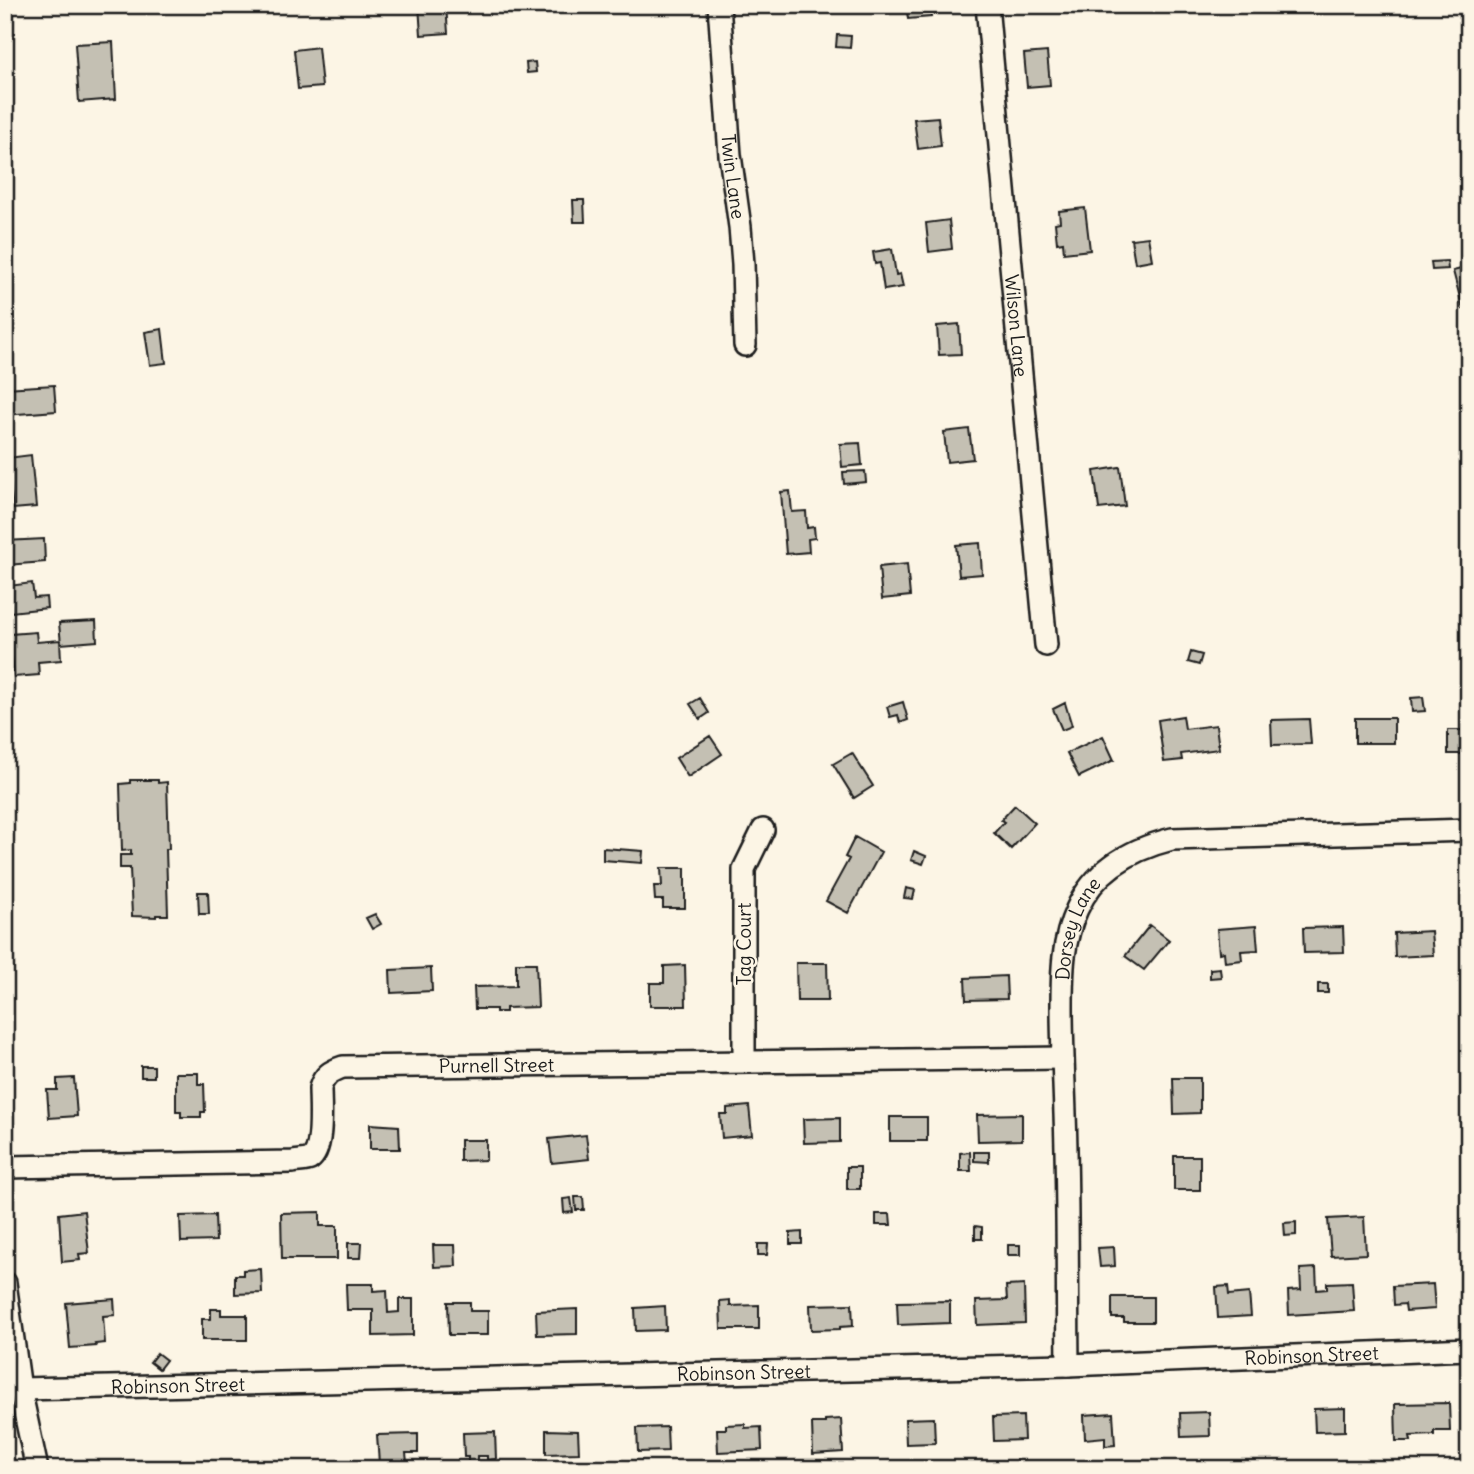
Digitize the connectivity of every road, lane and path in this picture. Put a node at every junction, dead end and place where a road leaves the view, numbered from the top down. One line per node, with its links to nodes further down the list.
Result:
1 (719, 5): 3 (street, Twin Lane)
2 (986, 5): 4 (street, Wilson Lane)
3 (744, 345)
4 (1046, 645)
5 (1469, 830): 7 (street, Dorsey Lane)
6 (763, 831): 8 (street, Tag Court)
7 (1062, 1058): 8 (street, Purnell Street); 12 (street, Dorsey Lane)
8 (744, 1061): 9 (street, Purnell Street)
9 (5, 1167)
10 (5, 1283): 13 (street)
11 (1469, 1349): 12 (street, Robinson Street)
12 (1068, 1365): 13 (street, Robinson Street)
13 (20, 1389): 14 (street)
14 (37, 1469)

